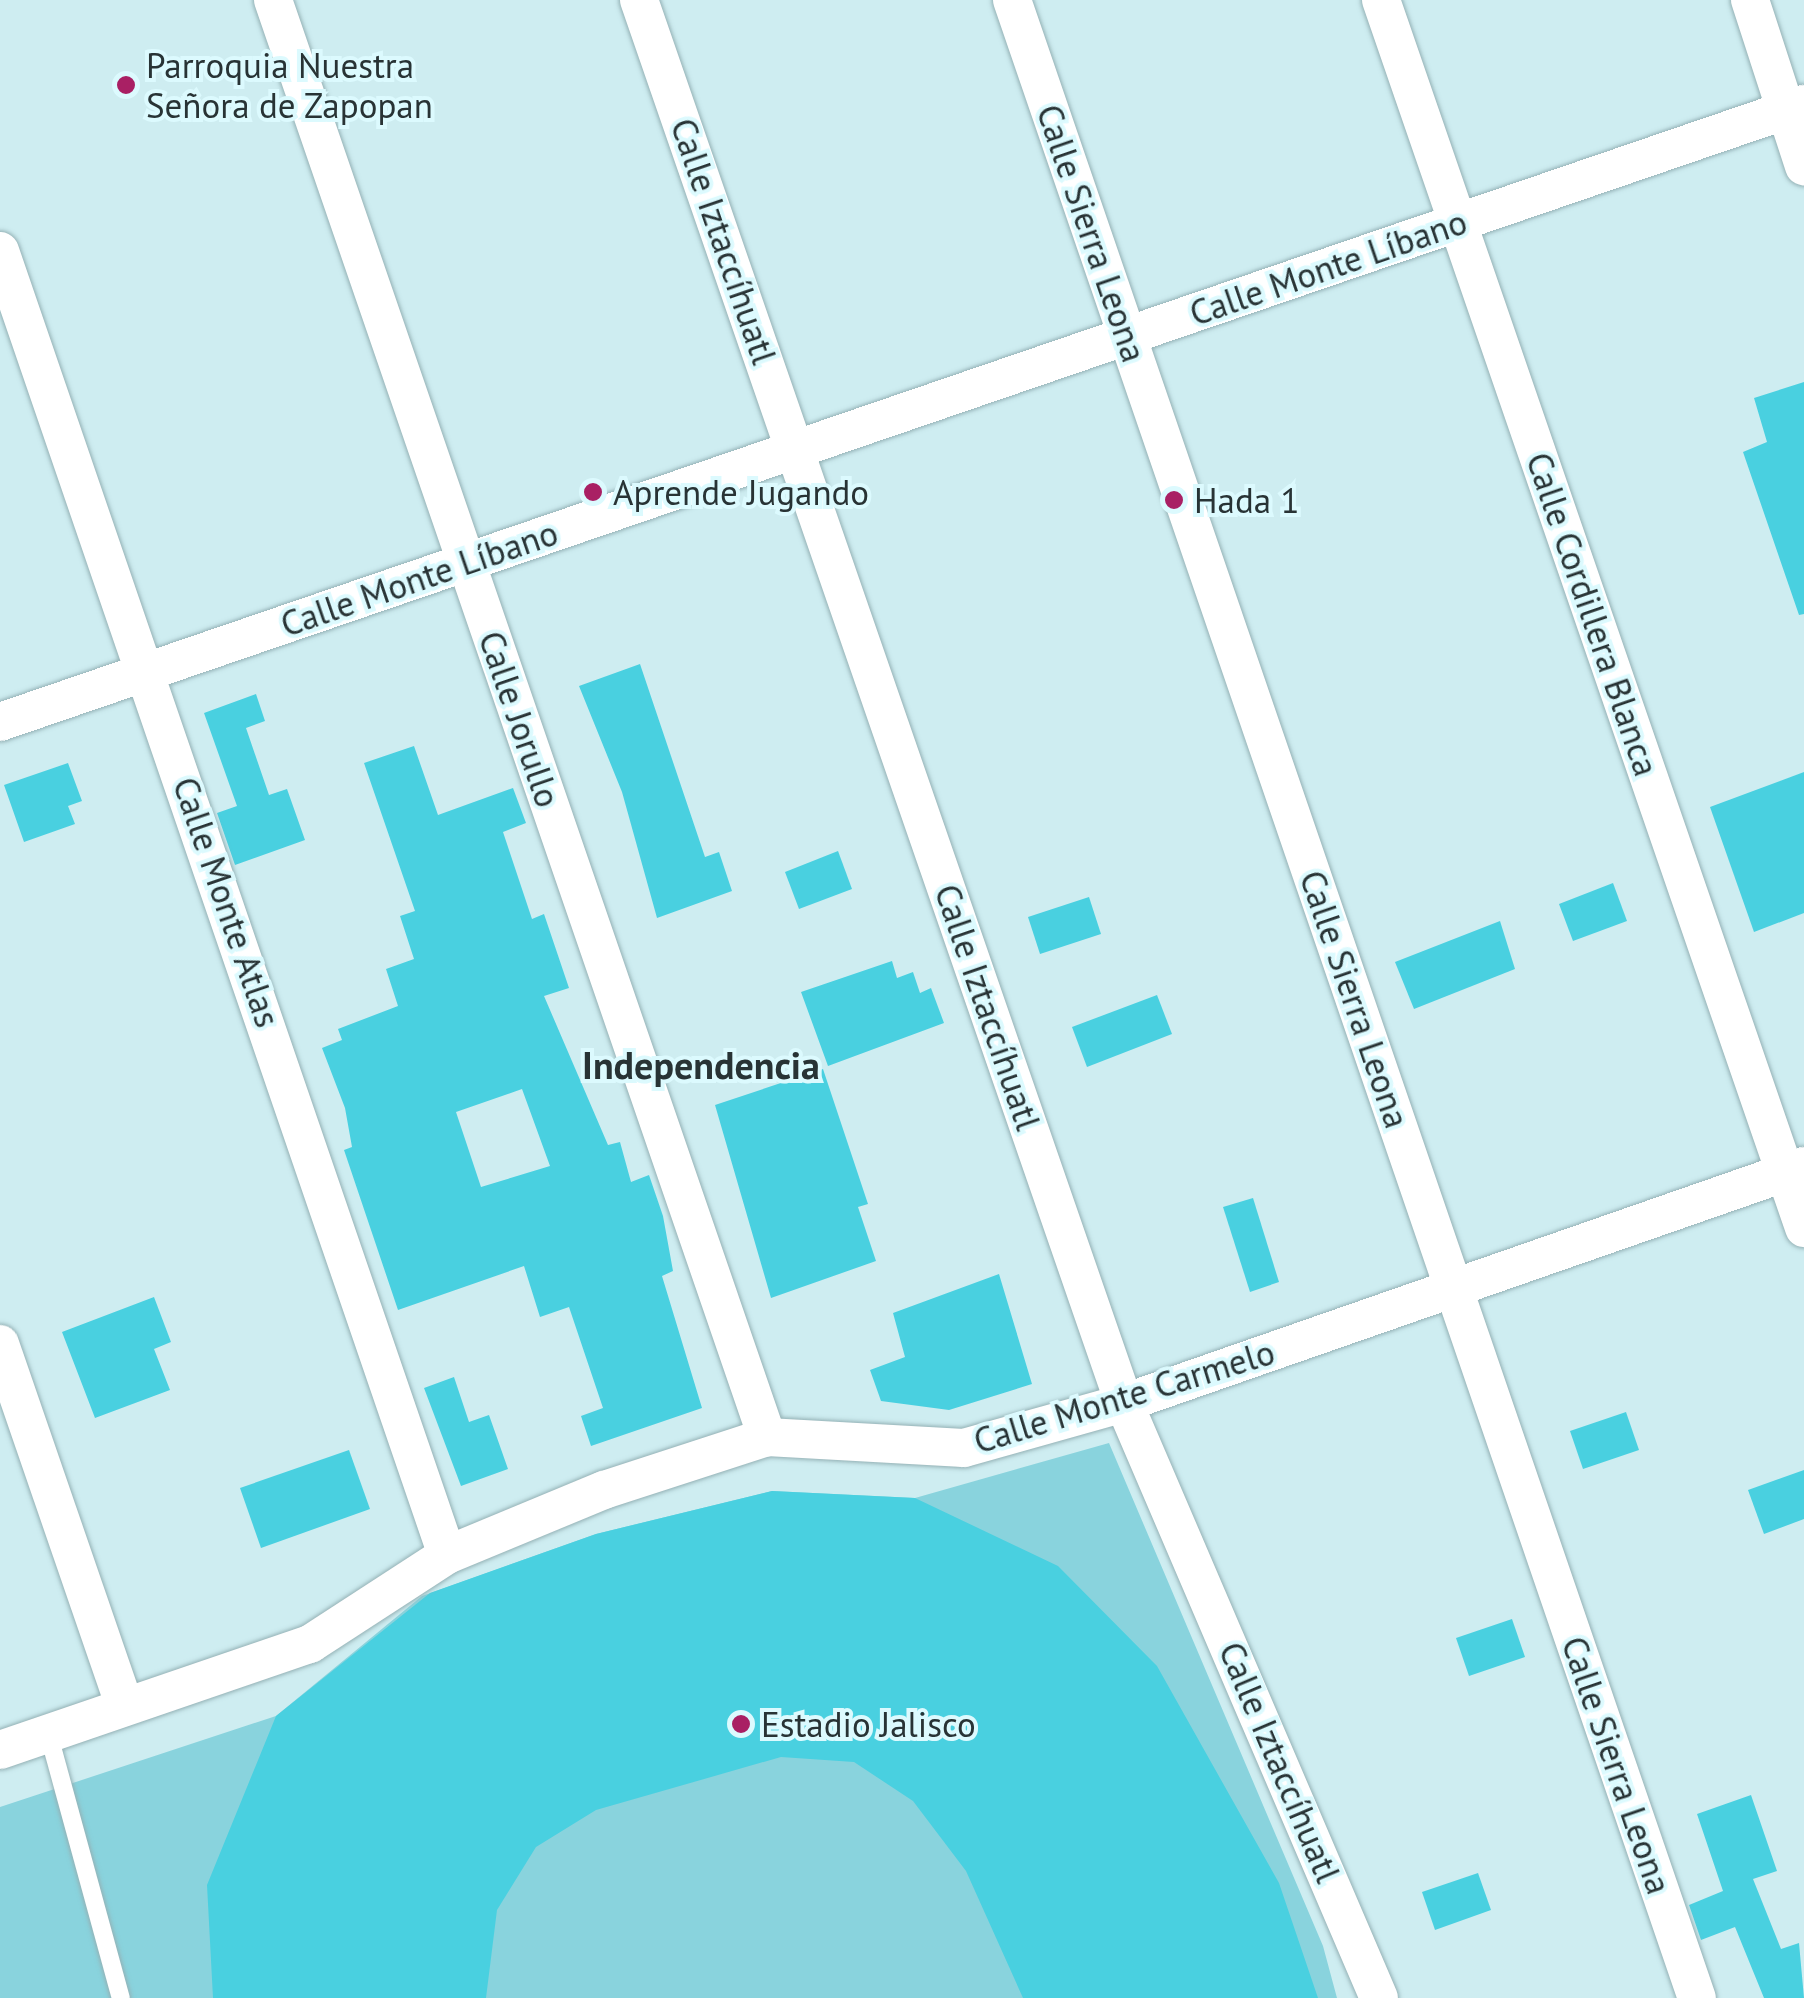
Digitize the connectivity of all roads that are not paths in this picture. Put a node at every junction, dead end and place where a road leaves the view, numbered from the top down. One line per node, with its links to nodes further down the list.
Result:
1 (273, 0): 12 (street, Calle Jorullo)
2 (639, 0): 11 (street, Calle Iztaccíhuatl)
3 (1012, 0): 10 (street, Calle Sierra Leona)
4 (1381, 0): 8 (street, Calle Cordillera Blanca)
5 (1750, 0): 6 (street)
6 (1794, 108): 7 (street); 8 (street, Calle Monte Líbano)
7 (1804, 166)
8 (1458, 222): 10 (street, Calle Monte Líbano); 15 (street, Calle Cordillera Blanca)
9 (0, 251): 13 (street, Calle Monte Atlas)
10 (1128, 336): 11 (street, Calle Monte Líbano); 17 (street, Calle Sierra Leona)
11 (797, 449): 12 (street, Calle Monte Líbano); 19 (street, Calle Iztaccíhuatl)
12 (466, 562): 13 (street, Calle Monte Líbano); 20 (street, Calle Jorullo)
13 (149, 671): 14 (street, Calle Monte Líbano); 21 (street, Calle Monte Atlas)
14 (0, 722)
15 (1795, 1170): 16 (street, Calle Cordillera Blanca); 17 (street, Calle Monte Carmelo)
16 (1804, 1228)
17 (1454, 1288): 19 (street, Calle Monte Carmelo); 27 (street, Calle Sierra Leona)
18 (0, 1344): 22 (street)
19 (1124, 1403): 20 (street, Calle Monte Carmelo); 26 (street, Calle Iztaccíhuatl)
20 (767, 1438): 21 (street, Calle Monte Carmelo)
21 (448, 1555): 22 (street, Calle Monte Carmelo)
22 (125, 1706): 23 (street, Calle Monte Carmelo)
23 (48, 1732): 24 (street, Calle Monte Carmelo); 25 (lane)
24 (0, 1750)
25 (121, 1998)
26 (1379, 1998)
27 (1697, 1998)

